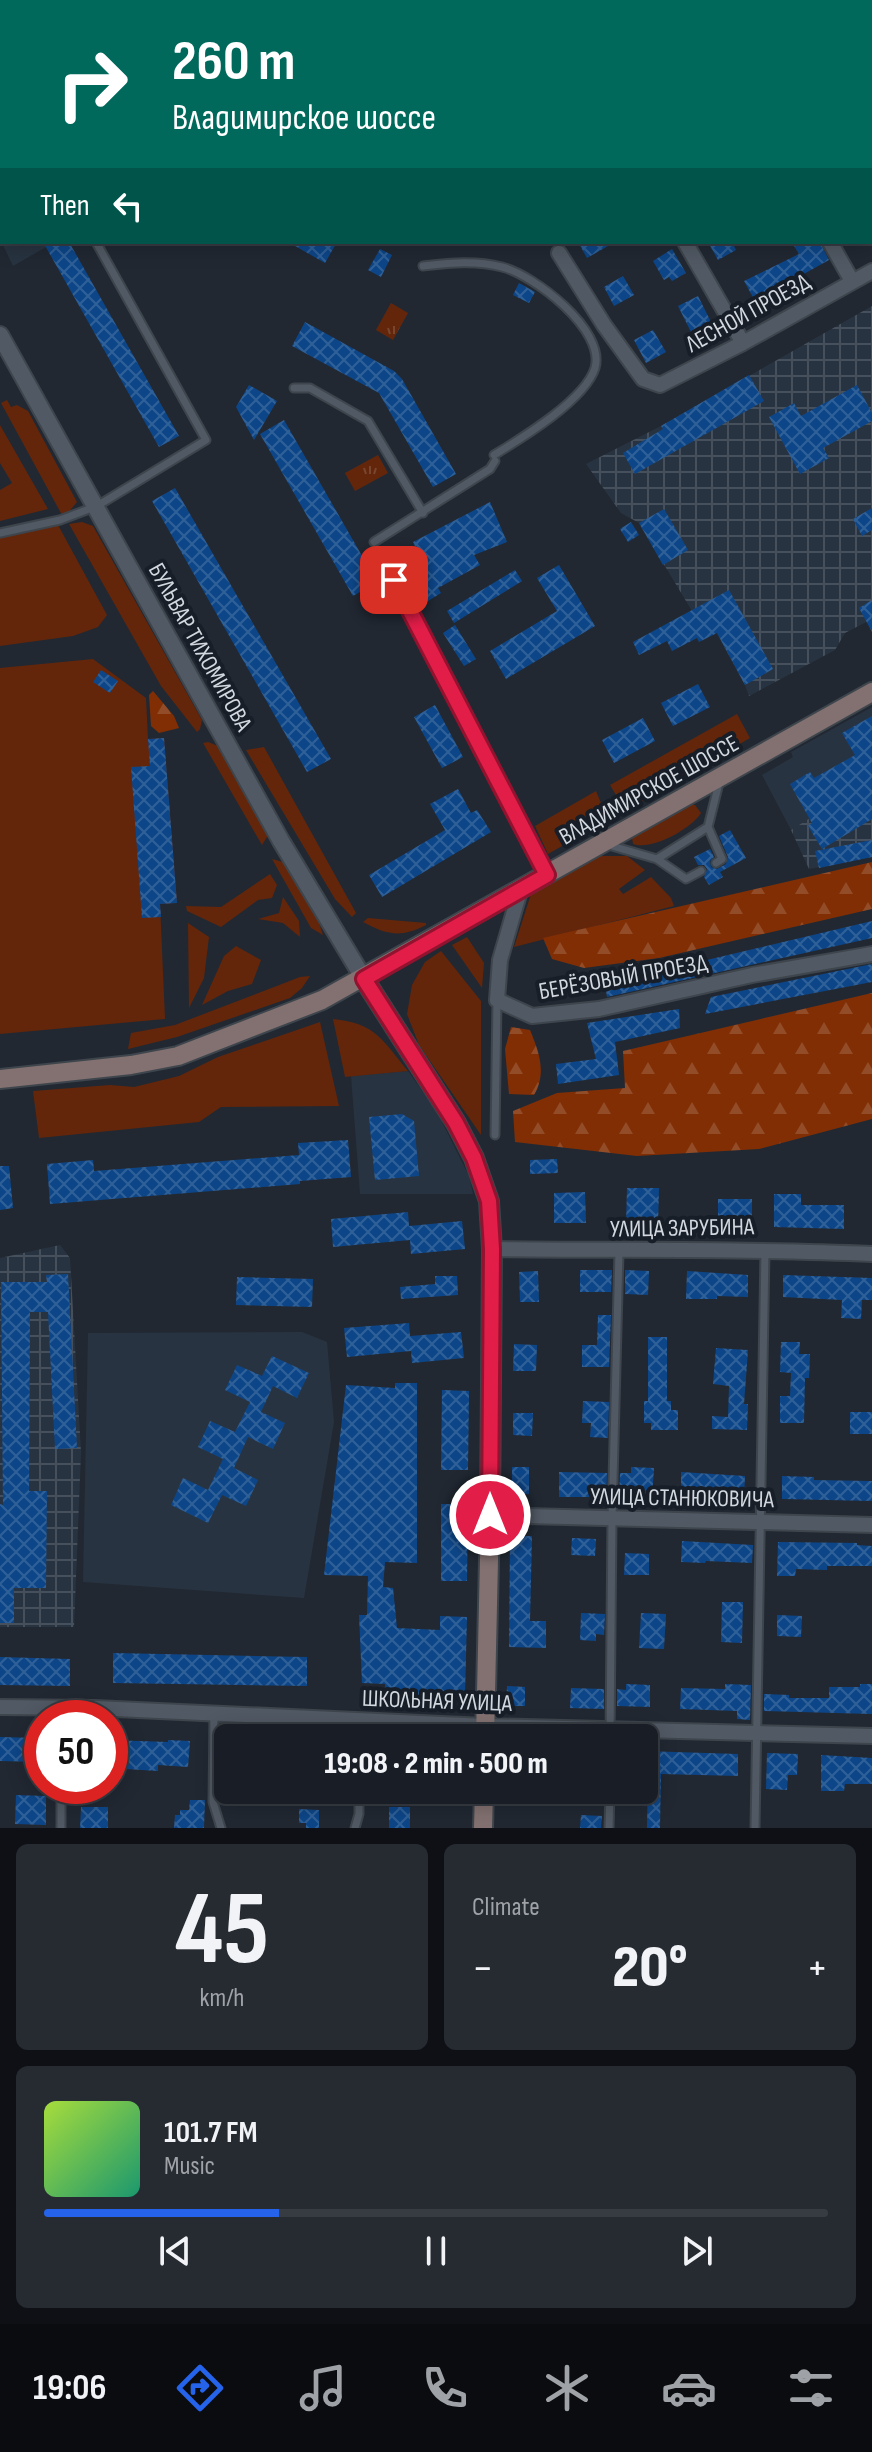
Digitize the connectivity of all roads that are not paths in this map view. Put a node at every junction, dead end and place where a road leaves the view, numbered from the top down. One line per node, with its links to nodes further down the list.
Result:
1 (97, 244): 11 (lane)
2 (686, 244): 9 (street)
3 (831, 244): 7 (street)
4 (559, 253): 9 (street, ЛЕСНОЙ ПРОЕЗД)
5 (423, 266): 12 (lane)
6 (872, 271): 7 (street, ЛЕСНОЙ ПРОЕЗД)
7 (852, 281): 9 (street, ЛЕСНОЙ ПРОЕЗД)
8 (0, 335): 11 (street, БУЛЬВАР ТИХОМИРОВА)
9 (743, 343)
10 (294, 388): 12 (lane)
11 (97, 506): 13 (lane); 26 (street, БУЛЬВАР ТИХОМИРОВА)
12 (423, 513): 14 (lane)
13 (0, 533)
14 (374, 542)
15 (383, 559): 23 (street)
16 (872, 692): 17 (main road, ВЛАДИМИРСКОЕ ШОССЕ)
17 (720, 778): 18 (lane); 19 (main road, ВЛАДИМИРСКОЕ ШОССЕ)
18 (708, 827): 20 (lane); 21 (lane)
19 (603, 844): 20 (lane); 23 (main road, ВЛАДИМИРСКОЕ ШОССЕ)
20 (657, 859): 22 (lane)
21 (716, 863)
22 (701, 871)
23 (547, 875): 24 (main road, ВЛАДИМИРСКОЕ ШОССЕ)
24 (520, 891): 26 (main road, ВЛАДИМИРСКОЕ ШОССЕ); 27 (street)
25 (872, 954): 27 (street, БЕРЁЗОВЫЙ ПРОЕЗД)
26 (364, 979): 28 (main road, ВЛАДИМИРСКОЕ ШОССЕ); 30 (main road)
27 (497, 1000): 29 (lane)
28 (0, 1079)
29 (495, 1135)
30 (492, 1249): 32 (street, УЛИЦА ЗАРУБИНА); 34 (main road)
31 (765, 1249): 32 (street, УЛИЦА ЗАРУБИНА); 33 (street, УЛИЦА ЗАРУБИНА); 36 (lane)
32 (619, 1252): 35 (lane)
33 (872, 1254)
34 (490, 1515): 35 (street, УЛИЦА СТАНЮКОВИЧА); 45 (main road)
35 (612, 1518): 36 (street, УЛИЦА СТАНЮКОВИЧА); 46 (lane)
36 (762, 1522): 37 (street, УЛИЦА СТАНЮКОВИЧА); 47 (lane)
37 (872, 1525)
38 (0, 1707): 39 (street, ШКОЛЬНАЯ УЛИЦА)
39 (24, 1709)
40 (128, 1713): 41 (street, ШКОЛЬНАЯ УЛИЦА)
41 (214, 1714): 42 (street, ШКОЛЬНАЯ УЛИЦА); 55 (lane)
42 (360, 1720): 43 (lane); 44 (street, ШКОЛЬНАЯ УЛИЦА)
43 (360, 1724)
44 (402, 1724)
45 (485, 1724)
46 (610, 1724)
47 (757, 1733): 48 (street, ШКОЛЬНАЯ УЛИЦА); 49 (street, ШКОЛЬНАЯ УЛИЦА); 59 (lane)
48 (658, 1734)
49 (872, 1736)
50 (61, 1804): 54 (lane)
51 (359, 1804): 56 (lane)
52 (484, 1804): 57 (main road)
53 (610, 1804): 58 (lane)
54 (61, 1828)
55 (221, 1828)
56 (355, 1828)
57 (483, 1828)
58 (609, 1828)
59 (755, 1828)

